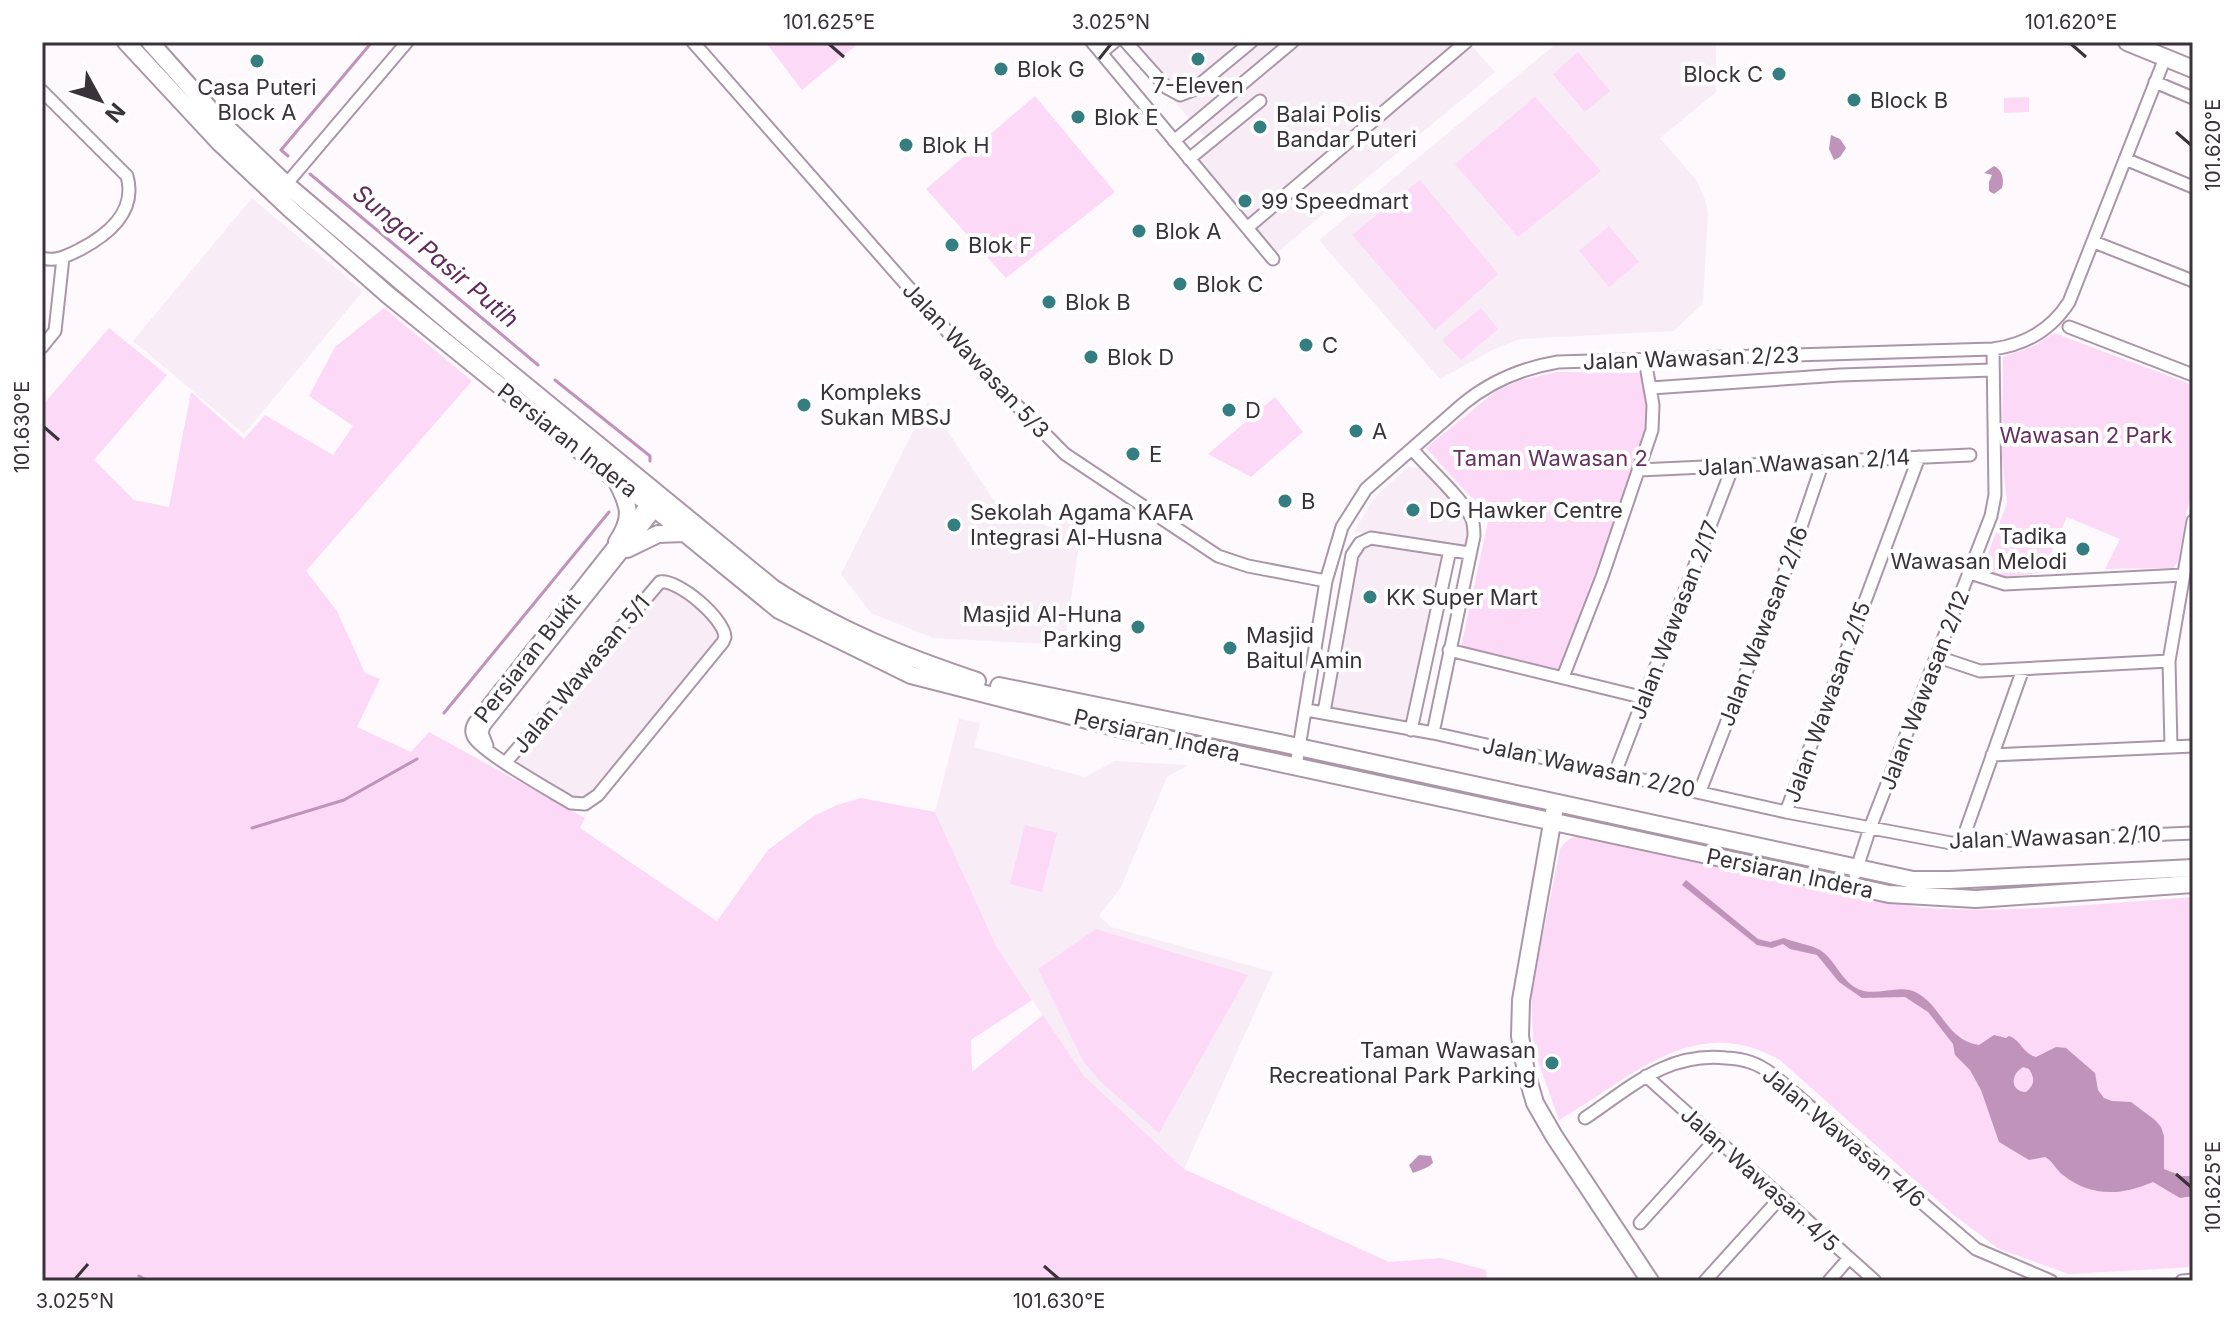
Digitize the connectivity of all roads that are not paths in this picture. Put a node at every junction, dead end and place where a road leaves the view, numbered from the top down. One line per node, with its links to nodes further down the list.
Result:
1 (126, 42): 23 (main road)
2 (150, 42): 23 (main road)
3 (407, 42): 23 (street)
4 (693, 42): 52 (street, Jalan Wawasan 5/3)
5 (1092, 42): 12 (street)
6 (1114, 42): 12 (street)
7 (1126, 42): 8 (street)
8 (1251, 42)
9 (1292, 42): 19 (street)
10 (1466, 42): 24 (street)
11 (2127, 42): 13 (main road)
12 (1101, 53): 19 (street)
13 (2165, 58): 14 (main road); 15 (street, Jalan Wawasan 2/23)
14 (2193, 69)
15 (2155, 82): 17 (street); 21 (street, Jalan Wawasan 2/23)
16 (42, 91): 27 (street)
17 (2193, 98)
18 (1260, 101): 20 (street)
19 (1174, 141): 20 (street)
20 (1189, 159): 24 (street)
21 (2125, 159): 22 (street); 25 (street, Jalan Wawasan 2/23)
22 (2193, 187)
23 (281, 190): 43 (main road, Persiaran Indera); 44 (main road, Persiaran Indera)
24 (1247, 228): 28 (street)
25 (2094, 242): 29 (street); 32 (street, Jalan Wawasan 2/23)
26 (42, 258): 27 (street)
27 (63, 258): 31 (street)
28 (1273, 259)
29 (2193, 281)
30 (2069, 327): 35 (street)
31 (42, 347)
32 (1993, 349): 33 (street, Jalan Wawasan 2/23); 34 (street, Jalan Wawasan 2/12)
33 (1645, 360): 36 (street); 37 (street, Jalan Wawasan 2/23)
34 (1993, 370): 36 (street); 50 (street, Jalan Wawasan 2/12)
35 (2193, 375)
36 (1651, 388): 42 (street)
37 (1412, 449): 49 (street); 52 (street, Jalan Wawasan 2/23)
38 (1970, 455): 39 (street, Jalan Wawasan 2/14)
39 (1919, 457): 40 (street, Jalan Wawasan 2/14); 72 (street, Jalan Wawasan 2/15)
40 (1823, 462): 41 (street, Jalan Wawasan 2/14); 70 (street, Jalan Wawasan 2/16)
41 (1733, 466): 42 (street, Jalan Wawasan 2/14); 58 (street, Jalan Wawasan 2/17)
42 (1639, 470): 57 (street)
43 (616, 480): 44 (main road, Persiaran Indera); 47 (main road)
44 (656, 501): 46 (main road, Persiaran Indera); 47 (street, Persiaran Bukit); 65 (main road, Persiaran Indera)
45 (2193, 521): 51 (street)
46 (684, 533): 47 (main road); 68 (main road, Persiaran Indera)
47 (622, 546): 67 (street, Persiaran Bukit)
48 (1450, 550): 49 (street); 60 (street); 61 (street)
49 (1469, 553): 53 (street)
50 (1970, 573): 51 (street); 54 (street, Jalan Wawasan 2/12)
51 (2183, 575): 55 (street)
52 (1326, 581): 59 (street, Jalan Wawasan 2/23)
53 (1449, 650): 57 (street); 62 (street)
54 (1938, 657): 56 (street); 76 (street, Jalan Wawasan 2/12)
55 (2169, 661): 56 (street); 64 (street)
56 (2023, 669): 66 (street)
57 (1563, 677): 58 (street)
58 (1645, 698): 69 (street, Jalan Wawasan 2/17)
59 (1307, 710): 60 (street, Jalan Wawasan 2/20); 65 (street, Jalan Wawasan 2/23)
60 (1324, 712): 61 (street, Jalan Wawasan 2/20)
61 (1411, 730): 62 (street, Jalan Wawasan 2/20)
62 (1433, 733): 69 (street, Jalan Wawasan 2/20)
63 (2193, 746): 64 (street)
64 (2171, 747): 66 (street)
65 (1300, 748): 68 (street, Jalan Wawasan 2/23); 71 (main road, Persiaran Indera)
66 (1992, 755): 78 (street)
67 (501, 759): 67 (street, Jalan Wawasan 5/1)
68 (1296, 766): 73 (main road, Persiaran Indera)
69 (1615, 773): 70 (street, Jalan Wawasan 2/20)
70 (1700, 791): 72 (street, Jalan Wawasan 2/20)
71 (1556, 803): 74 (main road); 81 (main road, Persiaran Indera)
72 (1786, 812): 76 (street, Jalan Wawasan 2/20)
73 (1533, 818): 74 (main road, Persiaran Indera); 79 (main road)
74 (1552, 822): 75 (main road, Persiaran Indera); 79 (main road)
75 (1577, 827): 79 (main road); 83 (main road, Persiaran Indera)
76 (1870, 828): 78 (street, Jalan Wawasan 2/10); 81 (street, Jalan Wawasan 2/12)
77 (2193, 833): 78 (street, Jalan Wawasan 2/10)
78 (1961, 844)
79 (1548, 847): 90 (main road)
80 (2193, 868): 81 (main road, Persiaran Indera)
81 (1857, 869): 83 (street, Jalan Wawasan 2/12)
82 (2193, 884): 83 (main road, Persiaran Indera)
83 (1851, 886)
84 (1646, 1076): 85 (street, Jalan Wawasan 4/6); 86 (street, Jalan Wawasan 4/5); 94 (street, Jalan Wawasan 4/6)
85 (1585, 1118)
86 (1716, 1139): 87 (street, Jalan Wawasan 4/5); 88 (street)
87 (1781, 1197): 89 (street, Jalan Wawasan 4/5); 91 (street)
88 (1640, 1223)
89 (1849, 1258): 92 (street); 93 (street, Jalan Wawasan 4/5)
90 (1650, 1281)
91 (1705, 1281)
92 (1829, 1281)
93 (1875, 1281)
94 (2051, 1281)
95 (2182, 1281): 96 (street)
96 (2191, 1281)

